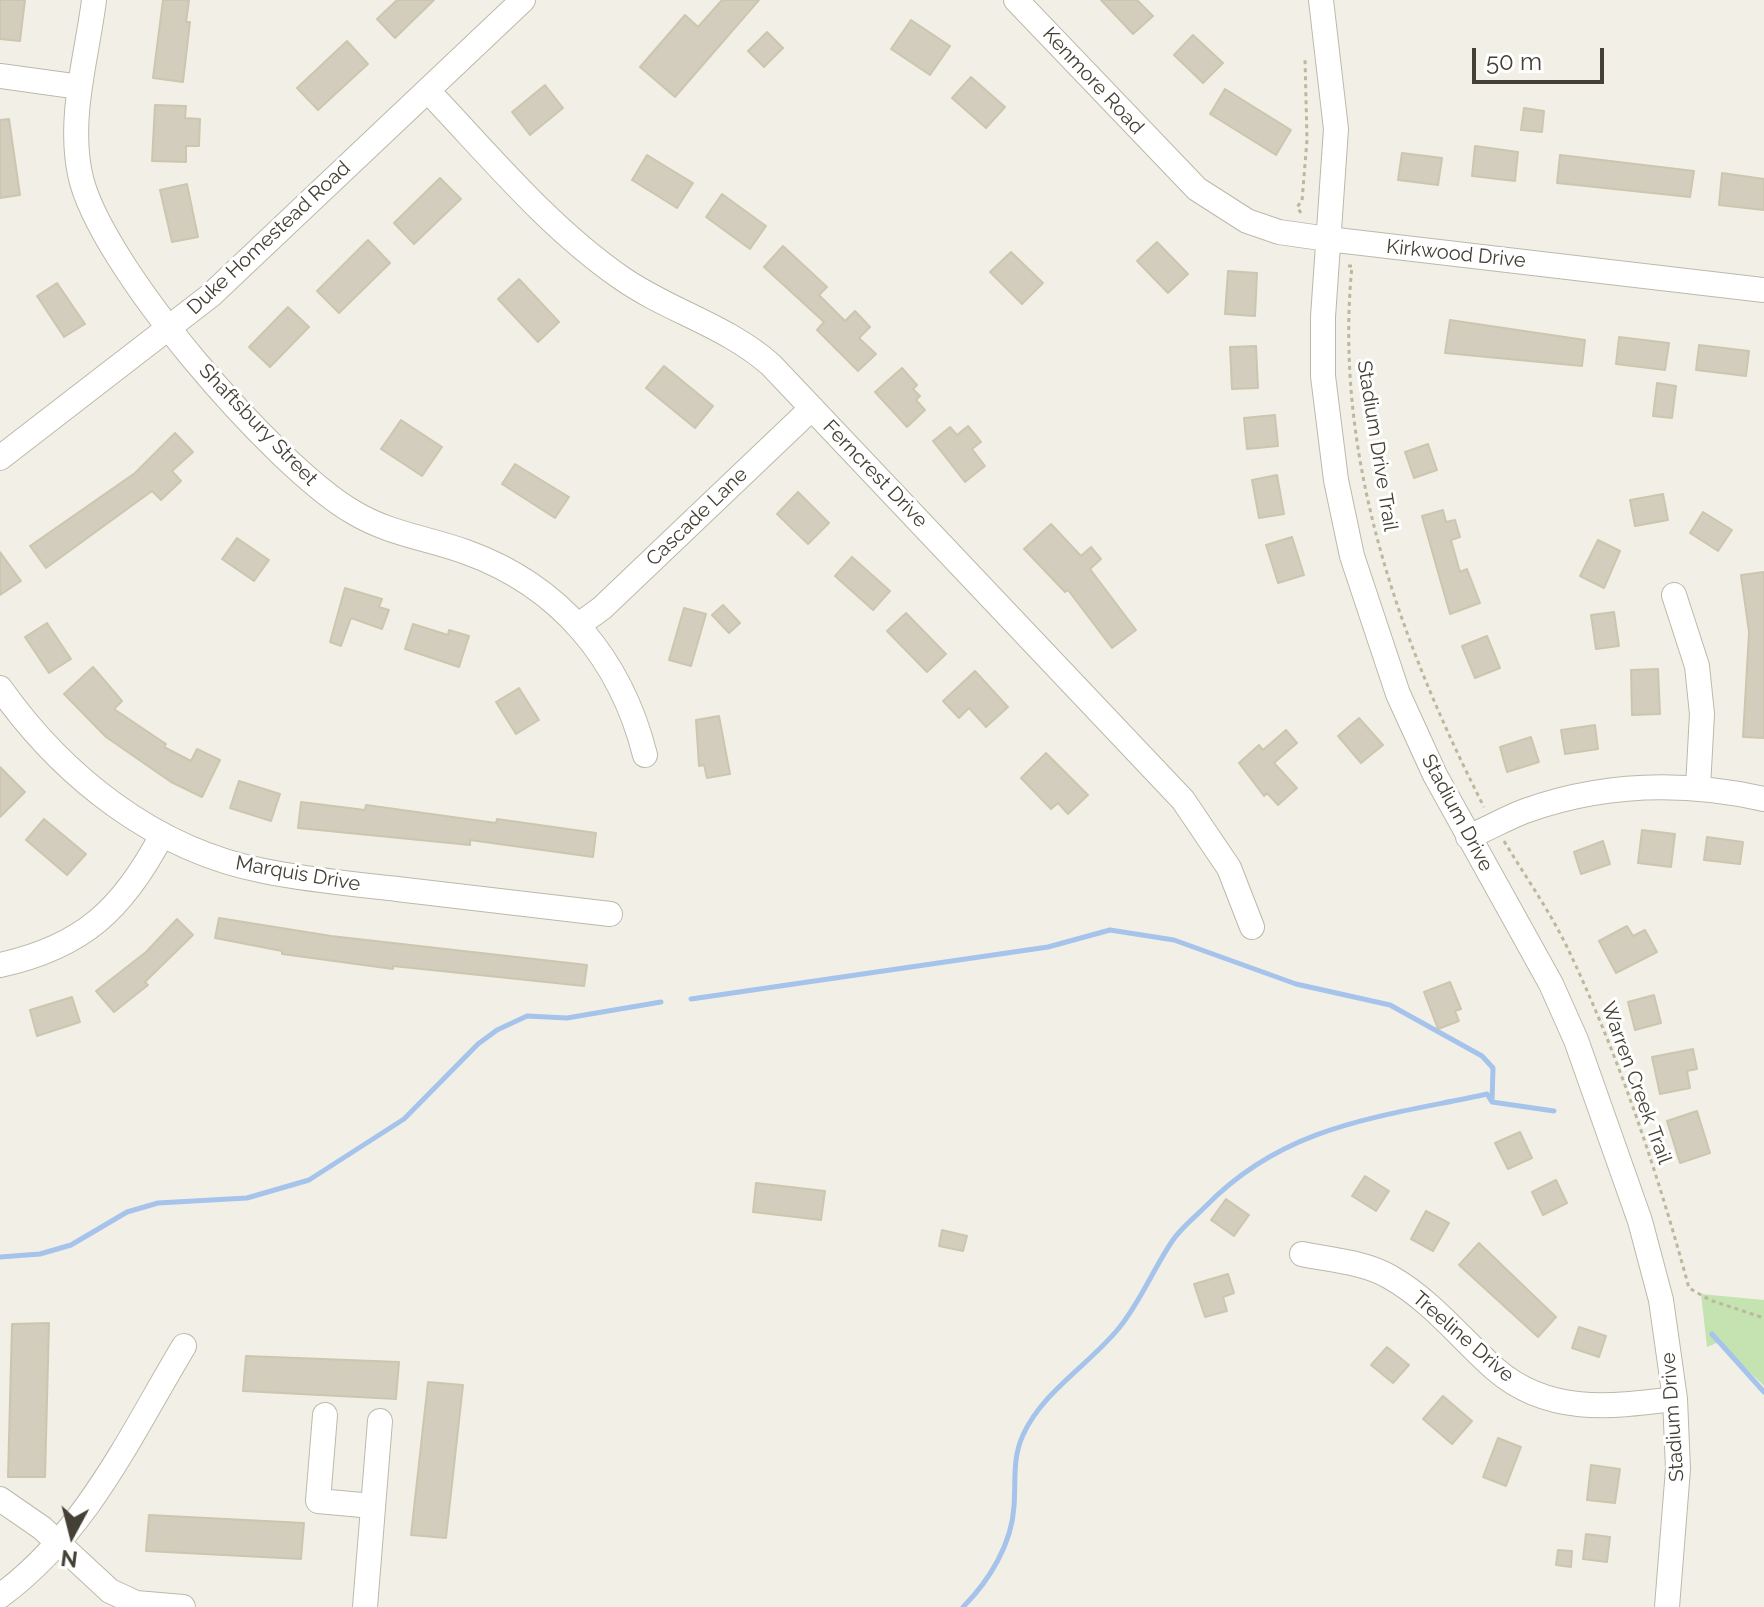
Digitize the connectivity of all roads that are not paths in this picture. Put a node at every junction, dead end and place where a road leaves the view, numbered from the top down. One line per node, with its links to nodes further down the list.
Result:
1 (94, 0): 6 (street, Shaftsbury Street)
2 (523, 0): 7 (street, Duke Homestead Road)
3 (1016, 0): 8 (street, Kenmore Road)
4 (1321, 0): 9 (street, Stadium Drive)
5 (0, 76): 6 (street)
6 (80, 87): 11 (street, Shaftsbury Street)
7 (428, 91): 11 (street, Duke Homestead Road); 12 (street, Ferncrest Drive)
8 (1169, 161): 9 (street, Kirkwood Drive)
9 (1327, 251): 10 (street, Kirkwood Drive); 21 (street, Stadium Drive)
10 (1764, 290)
11 (170, 328): 13 (street, Duke Homestead Road); 15 (street, Shaftsbury Street)
12 (812, 408): 15 (street, Cascade Lane); 23 (street, Ferncrest Drive)
13 (0, 458)
14 (1674, 595): 18 (street)
15 (580, 624): 17 (street, Shaftsbury Street)
16 (0, 688): 20 (street, Marquis Drive)
17 (645, 755)
18 (1698, 787): 19 (street); 21 (street)
19 (1764, 799)
20 (162, 835): 22 (street, Marquis Drive); 24 (street)
21 (1468, 837): 27 (street, Stadium Drive)
22 (610, 914)
23 (1252, 927)
24 (0, 965)
25 (1302, 1254): 27 (street, Treeline Drive)
26 (184, 1346): 32 (street)
27 (1675, 1399): 36 (street, Stadium Drive)
28 (325, 1415): 31 (street)
29 (380, 1421): 31 (street)
30 (0, 1499): 32 (street)
31 (373, 1506): 35 (street)
32 (60, 1544): 33 (street); 34 (street)
33 (0, 1596)
34 (183, 1607)
35 (365, 1607)
36 (1667, 1607)

